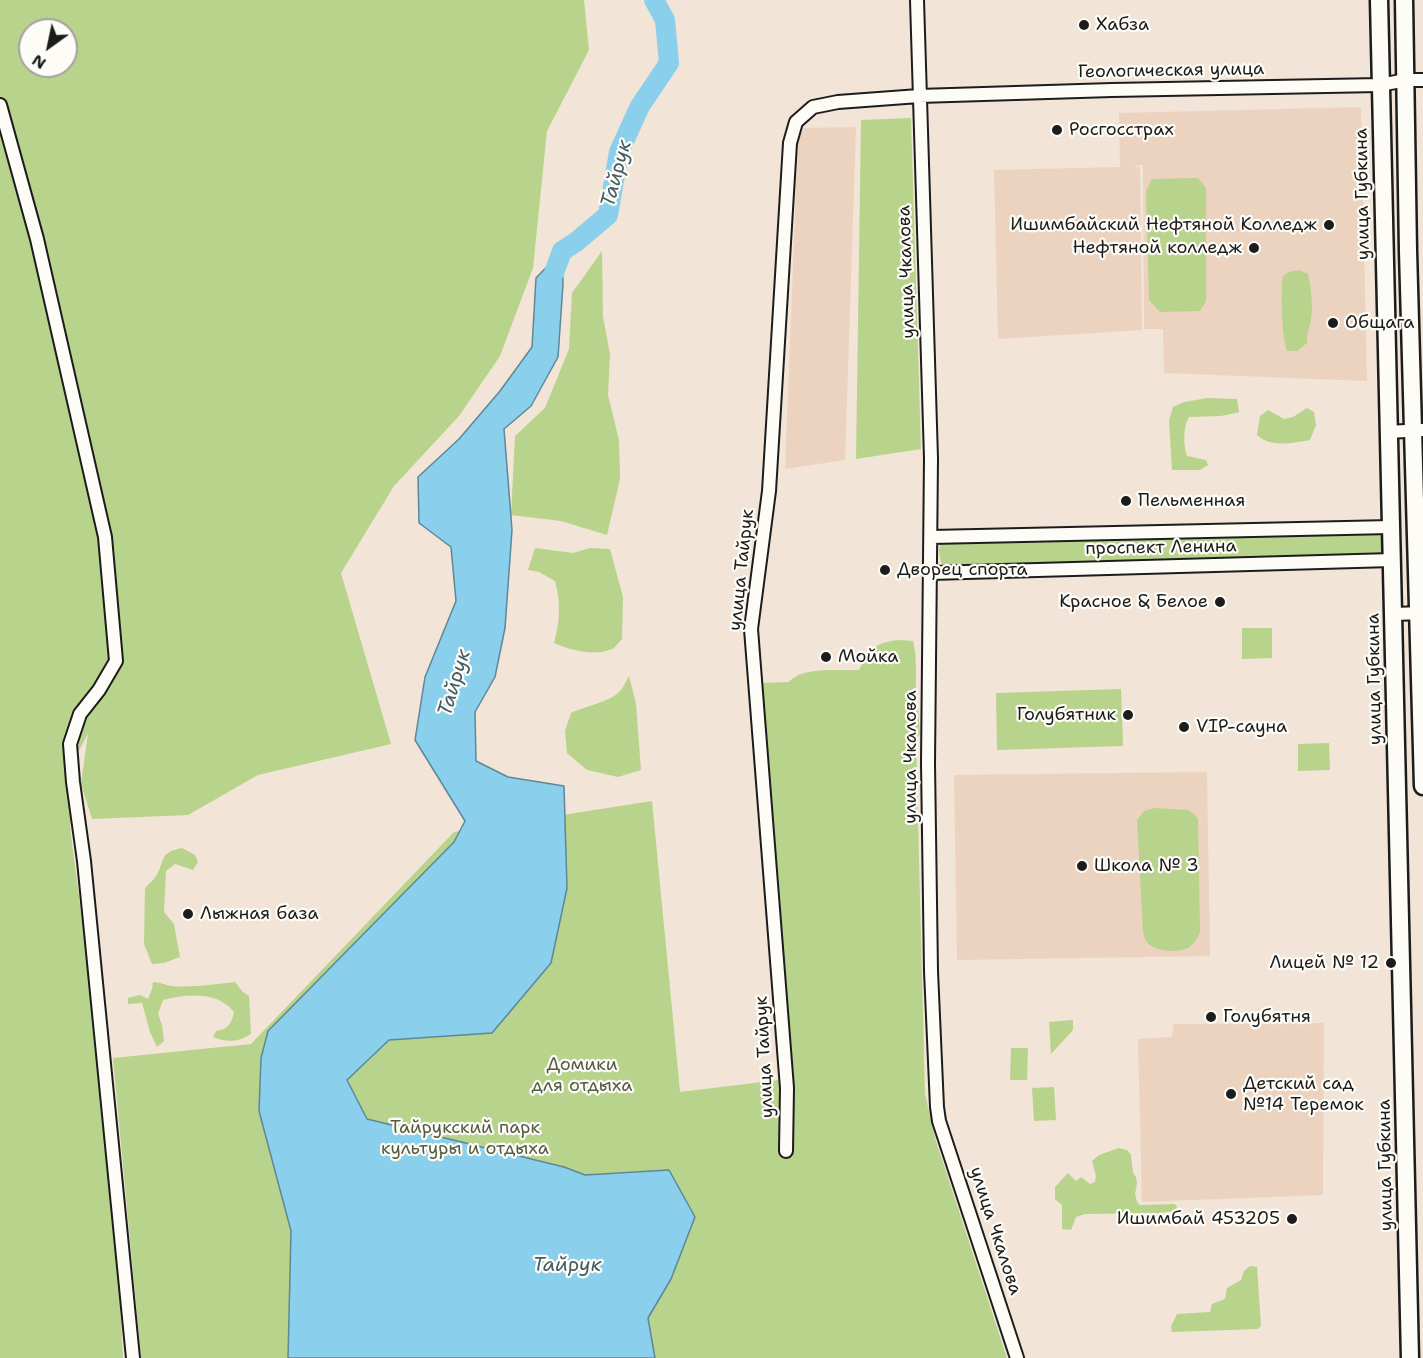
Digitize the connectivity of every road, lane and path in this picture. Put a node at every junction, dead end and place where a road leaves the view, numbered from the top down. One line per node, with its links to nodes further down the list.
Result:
1 (918, 0): 6 (street, улица Чкалова)
2 (1379, 0): 5 (main road, улица Губкина)
3 (1404, 0): 4 (main road)
4 (1415, 80): 5 (street, Геологическая улица); 8 (main road)
5 (1380, 85): 6 (street, Геологическая улица); 9 (main road, улица Губкина)
6 (919, 96): 12 (street, улица Чкалова); 18 (street, улица Тайрук)
7 (0, 105): 19 (street)
8 (1418, 430): 9 (street); 10 (main road)
9 (1388, 432): 11 (main road, улица Губкина)
10 (1418, 462): 15 (main road)
11 (1391, 527): 12 (street, проспект Ленина); 13 (main road, улица Губкина)
12 (931, 537): 14 (street, улица Чкалова)
13 (1392, 560): 14 (street, проспект Ленина); 16 (main road, улица Губкина)
14 (931, 573): 20 (street, улица Чкалова)
15 (1421, 613): 16 (street); 17 (main road)
16 (1393, 614): 21 (main road, улица Губкина)
17 (1423, 786)
18 (786, 1151)
19 (133, 1358)
20 (1017, 1358)
21 (1410, 1358)

